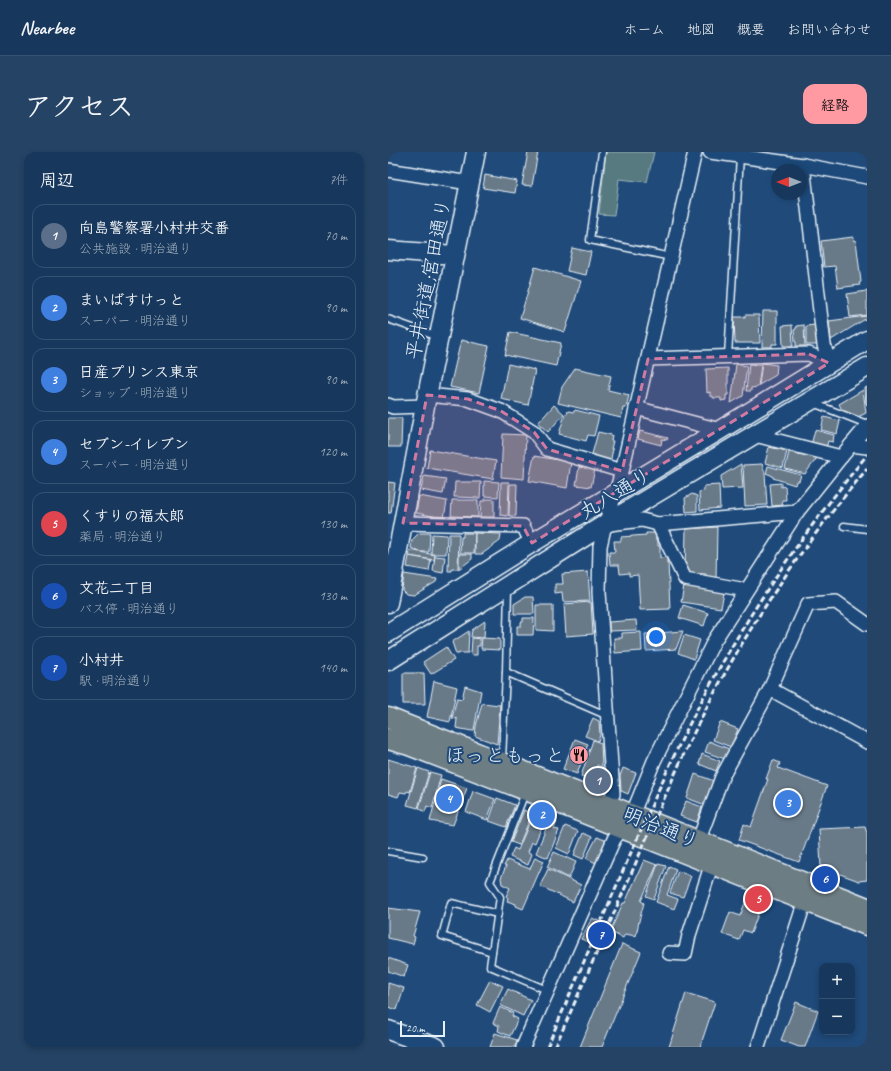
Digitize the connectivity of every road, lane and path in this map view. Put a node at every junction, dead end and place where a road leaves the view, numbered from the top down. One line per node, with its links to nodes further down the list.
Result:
1 (476, 152): 10 (main road, 平井街道;宮田通り)
2 (602, 152): 14 (lane)
3 (695, 152): 14 (street)
4 (710, 152): 5 (street)
5 (740, 156): 6 (street); 18 (lane)
6 (796, 164)
7 (807, 166): 9 (street)
8 (388, 170): 10 (street)
9 (867, 177)
10 (470, 183): 13 (main road, 平井街道;宮田通り)
11 (807, 199): 20 (street)
12 (388, 250): 13 (main road)
13 (454, 255): 16 (main road, 平井街道;宮田通り)
14 (672, 256): 19 (street)
15 (388, 319): 16 (lane)
16 (439, 338): 22 (main road, 平井街道;宮田通り)
17 (867, 340): 20 (main road, 丸八通り)
18 (728, 356): 19 (street); 20 (street)
19 (648, 359): 25 (street)
20 (829, 363): 27 (main road, 丸八通り)
21 (867, 367): 23 (main road, 丸八通り)
22 (426, 401): 24 (street); 32 (street); 35 (main road, 平井街道;宮田通り)
23 (810, 402): 26 (lane); 28 (main road, 丸八通り)
24 (388, 405)
25 (636, 408): 27 (street); 32 (street)
26 (867, 425): 29 (street)
27 (720, 430): 33 (main road, 丸八通り)
28 (755, 435): 31 (street); 36 (main road, 丸八通り)
29 (851, 445): 30 (street); 31 (street)
30 (867, 447)
31 (841, 457): 34 (street)
32 (622, 471): 33 (street)
33 (616, 492): 36 (street); 40 (main road, 丸八通り)
34 (797, 512): 37 (street); 42 (street)
35 (396, 523): 40 (street); 43 (main road, 平井街道;宮田通り)
36 (605, 524): 37 (street); 41 (main road, 丸八通り); 49 (street)
37 (658, 524): 42 (street)
38 (844, 526): 39 (lane)
39 (867, 529)
40 (532, 543): 45 (main road, 丸八通り)
41 (508, 586): 46 (main road, 丸八通り); 47 (lane)
42 (746, 590): 56 (street)
43 (388, 603)
44 (866, 621): 48 (street)
45 (388, 633)
46 (388, 661)
47 (506, 672): 49 (lane); 53 (lane)
48 (770, 689): 52 (street); 57 (street)
49 (608, 716): 55 (street)
50 (388, 718): 53 (main road, 明治通り)
51 (388, 739): 54 (main road, 明治通り)
52 (867, 742)
53 (502, 763): 55 (main road, 明治通り)
54 (526, 790): 55 (main road, 明治通り); 63 (lane)
55 (605, 812): 56 (main road, 明治通り)
56 (627, 822): 57 (main road, 明治通り); 60 (main road, 明治通り); 66 (street)
57 (698, 842): 62 (main road, 明治通り)
58 (388, 851): 59 (lane)
59 (423, 857)
60 (712, 863): 61 (main road, 明治通り); 65 (street)
61 (805, 901): 62 (main road, 明治通り); 68 (street)
62 (867, 911)
63 (498, 914): 64 (lane); 64 (lane)
64 (492, 952): 66 (lane)
65 (669, 952)
66 (547, 990): 70 (street)
67 (388, 1030): 69 (main road)
68 (761, 1046)
69 (436, 1047)
70 (523, 1047)

